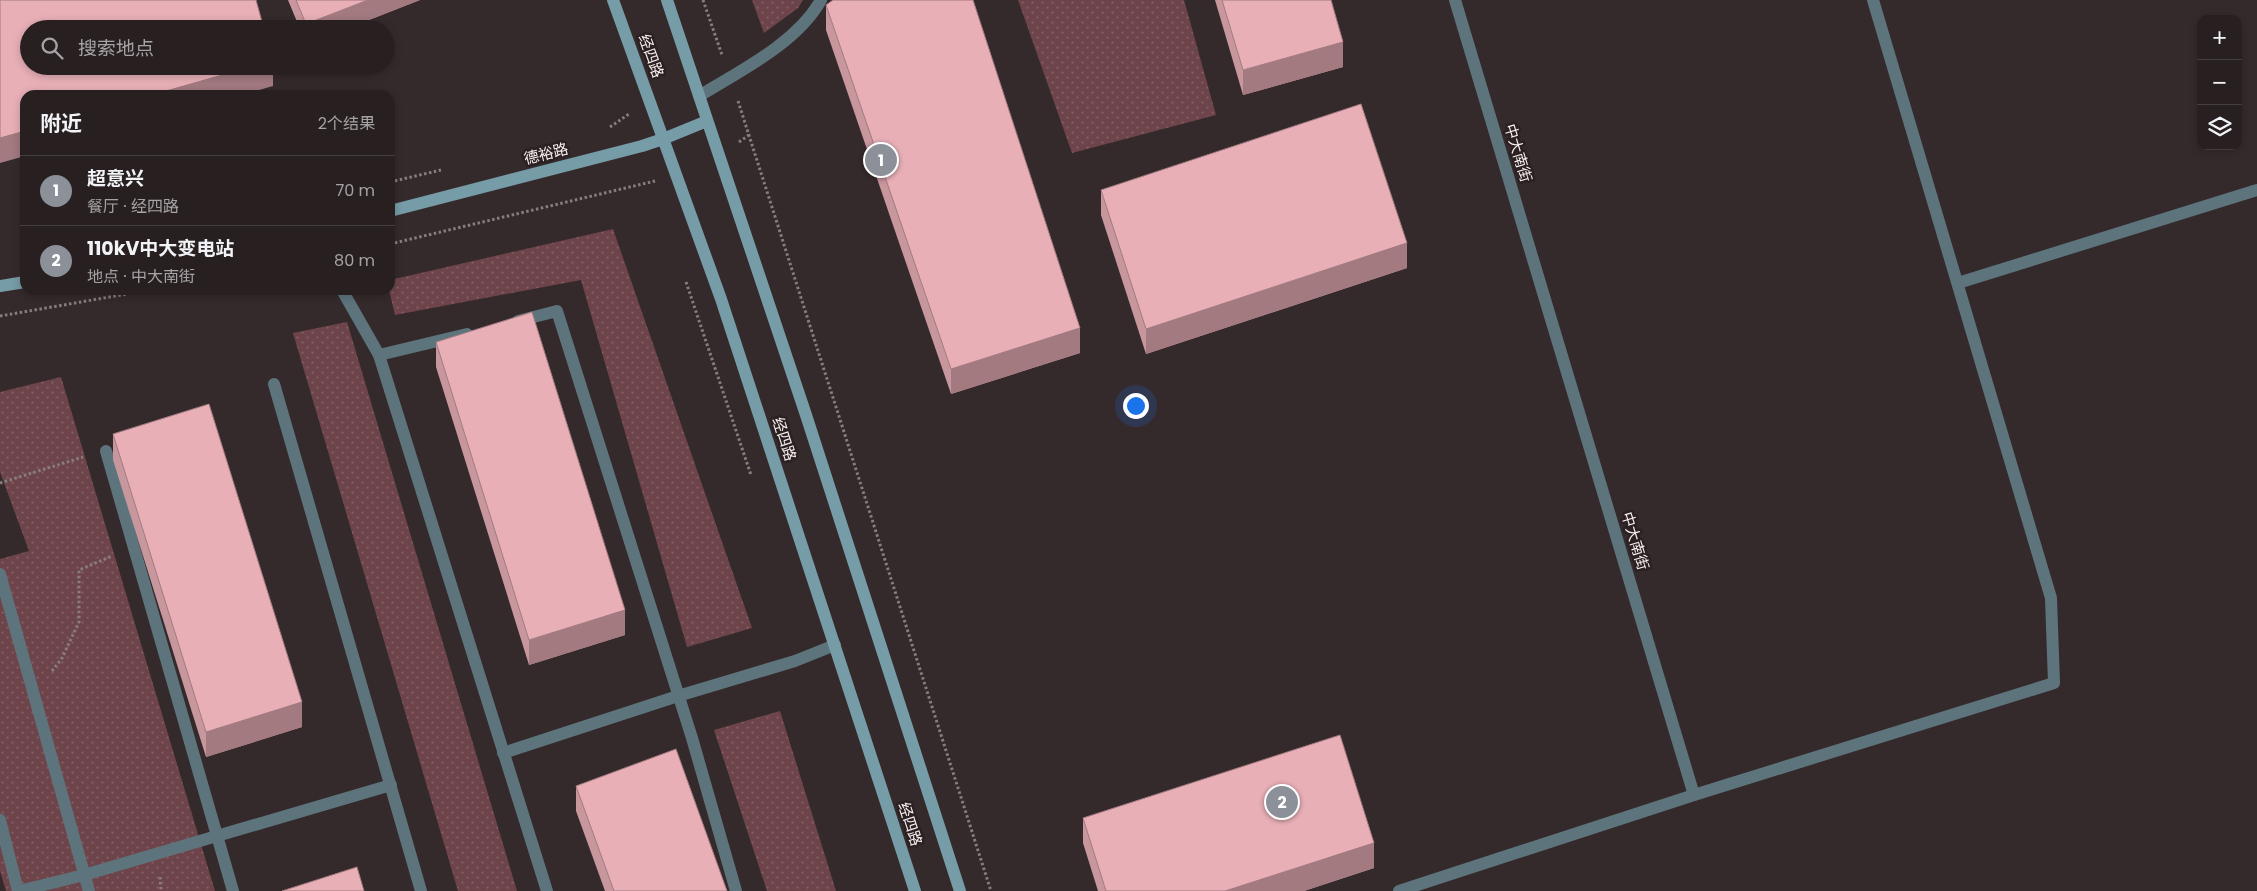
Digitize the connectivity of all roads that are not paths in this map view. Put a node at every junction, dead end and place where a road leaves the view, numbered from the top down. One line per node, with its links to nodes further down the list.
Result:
1 (613, 0): 8 (main road, 经四路)
2 (667, 0): 6 (main road, 经四路)
3 (821, 0): 6 (street)
4 (1455, 0): 25 (street, 中大南街)
5 (1873, 0): 12 (street)
6 (699, 96): 7 (main road, 经四路)
7 (707, 121): 8 (main road, 德裕路); 36 (main road, 经四路)
8 (663, 139): 10 (main road, 德裕路); 21 (main road, 经四路)
9 (2257, 190): 12 (street)
10 (395, 210)
11 (20, 283): 13 (main road)
12 (1958, 283): 25 (street)
13 (0, 286)
14 (345, 295): 17 (street)
15 (501, 325): 22 (street)
16 (482, 330): 17 (street)
17 (379, 355): 23 (street)
18 (274, 384): 24 (street)
19 (106, 451): 27 (street)
20 (0, 574): 28 (street)
21 (835, 645): 22 (street); 35 (main road, 经四路)
22 (678, 696): 23 (street); 34 (street)
23 (503, 753): 33 (street)
24 (391, 785): 27 (street); 32 (street)
25 (1694, 794): 37 (street)
26 (0, 820): 29 (street)
27 (218, 836): 28 (street); 31 (street)
28 (84, 875): 29 (street); 30 (street)
29 (19, 891)
30 (89, 891)
31 (233, 891)
32 (421, 891)
33 (547, 891)
34 (736, 891)
35 (915, 891)
36 (960, 891)
37 (1399, 891)

